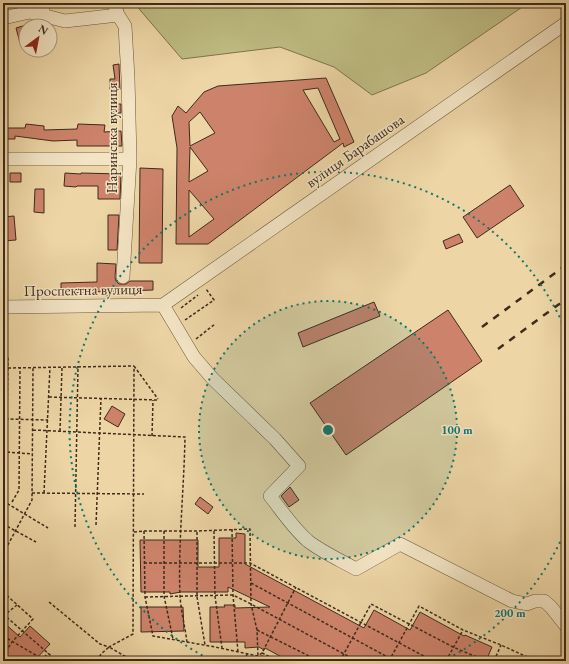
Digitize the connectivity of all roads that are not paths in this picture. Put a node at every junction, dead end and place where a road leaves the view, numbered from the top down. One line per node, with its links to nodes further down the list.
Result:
1 (42, 9): 2 (street); 3 (street)
2 (116, 9): 6 (street, Наринська вулиця)
3 (3, 18)
4 (566, 23): 8 (street, вулиця Барабашова)
5 (3, 159): 6 (street)
6 (130, 159): 7 (street, Наринська вулиця)
7 (123, 277)
8 (163, 305): 9 (street, Проспектна вулиця); 10 (street)
9 (3, 307)
10 (566, 626)

